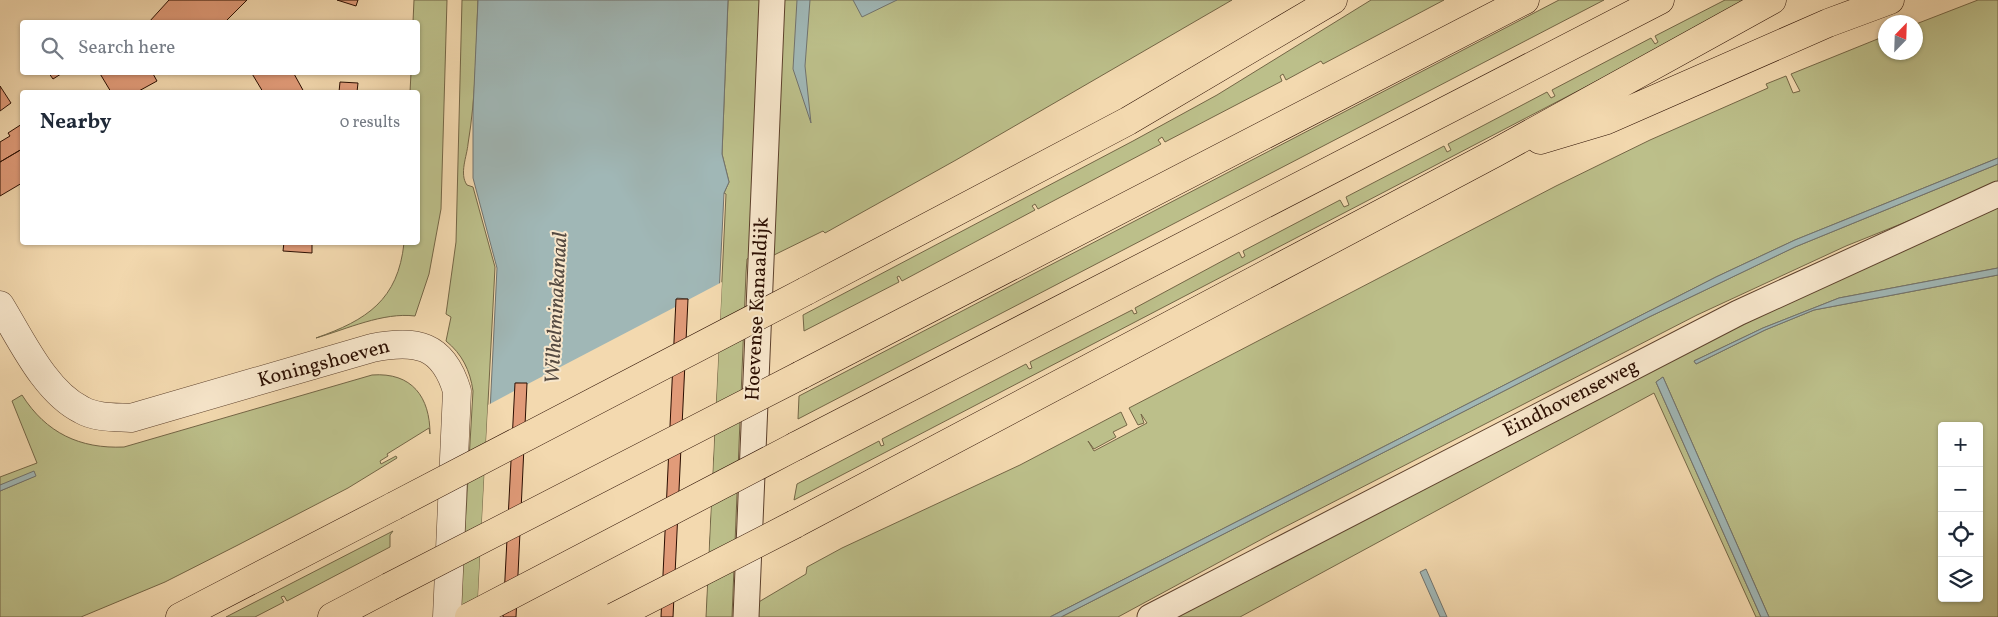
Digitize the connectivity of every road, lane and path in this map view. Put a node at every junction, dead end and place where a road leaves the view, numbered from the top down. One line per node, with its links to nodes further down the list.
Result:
1 (772, 0): 15 (street, Hoevense Kanaaldijk)
2 (1333, 0): 10 (highway, bridge)
3 (1525, 0): 11 (highway, bridge)
4 (1660, 0): 13 (highway, bridge)
5 (1772, 0): 7 (highway)
6 (1890, 0): 7 (highway)
7 (1495, 153): 14 (highway, bridge)
8 (1998, 194): 16 (street, Eindhovenseweg)
9 (0, 305): 12 (street, Koningshoeven)
10 (180, 617)
11 (332, 617)
12 (447, 617)
13 (469, 617)
14 (614, 617)
15 (746, 617)
16 (1150, 617)

